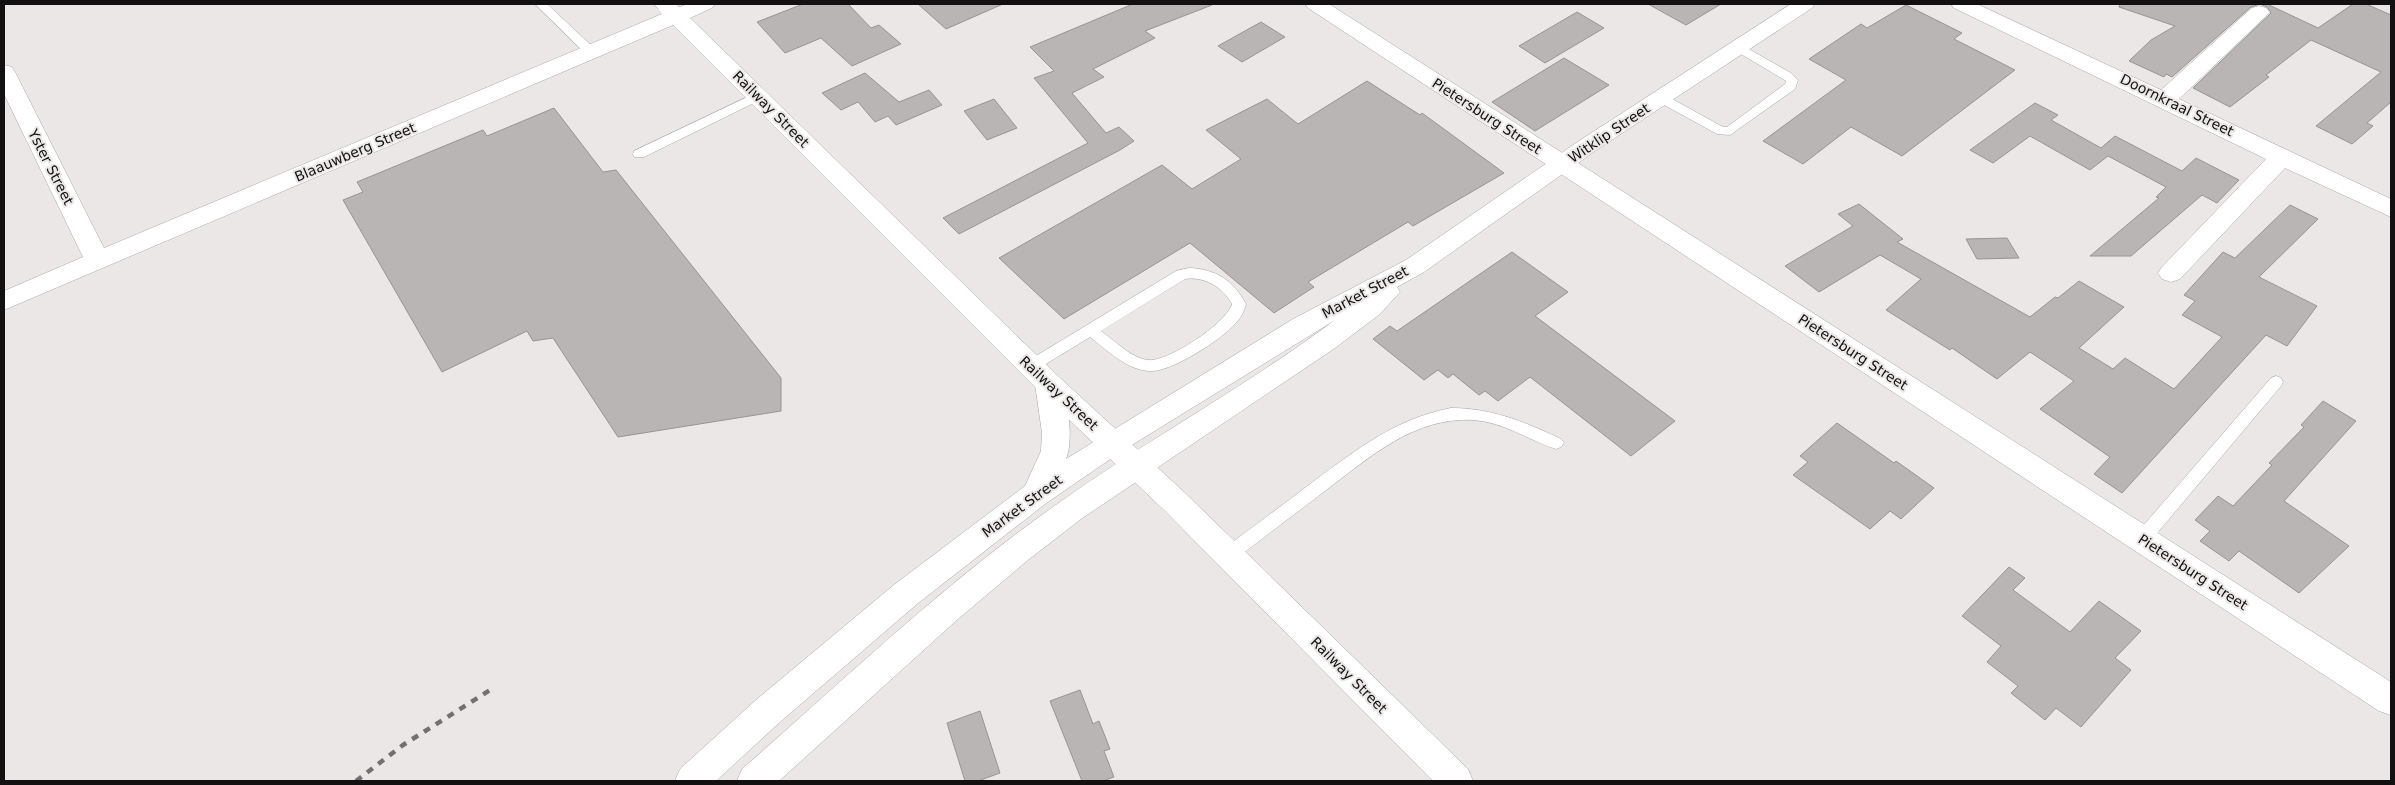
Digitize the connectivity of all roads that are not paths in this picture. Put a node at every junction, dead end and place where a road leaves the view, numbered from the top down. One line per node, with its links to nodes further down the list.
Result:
1 (541, 4): 9 (lane)
2 (705, 4): 6 (street, Blaauwberg Street)
3 (1315, 4): 16 (street, Pietersburg Street)
4 (1805, 4): 8 (street, Witklip Street)
5 (1961, 4): 13 (street, Doornkraal Street)
6 (670, 10): 9 (street, Blaauwberg Street); 11 (street, Railway Street)
7 (2260, 12): 13 (street)
8 (1738, 47): 12 (street, Witklip Street); 12 (lane)
9 (591, 52): 18 (street, Blaauwberg Street)
10 (4, 72): 18 (street, Yster Street)
11 (758, 96): 14 (lane); 23 (street, Railway Street)
12 (1661, 98): 16 (street, Witklip Street)
13 (2165, 99): 15 (street, Doornkraal Street)
14 (639, 154)
15 (2283, 156): 17 (street, Doornkraal Street); 20 (street)
16 (1563, 165): 19 (street, Witklip Street); 29 (street, Pietersburg Street)
17 (2391, 208)
18 (98, 261): 21 (street, Blaauwberg Street)
19 (1415, 266): 25 (street, Market Street); 27 (street, Market Street)
20 (2171, 273)
21 (4, 301)
22 (1090, 330): 22 (lane); 23 (lane)
23 (1040, 375): 25 (street, Railway Street); 28 (street)
24 (2276, 382): 29 (lane)
25 (1112, 442): 27 (street, Railway Street); 28 (street, Market Street)
26 (1556, 443): 30 (lane)
27 (1138, 466): 30 (street, Railway Street); 33 (street, Market Street)
28 (1035, 495): 32 (street, Market Street)
29 (2142, 539): 31 (street, Pietersburg Street)
30 (1228, 555): 34 (street, Railway Street)
31 (2391, 700)
32 (692, 781)
33 (754, 781)
34 (1456, 781)

